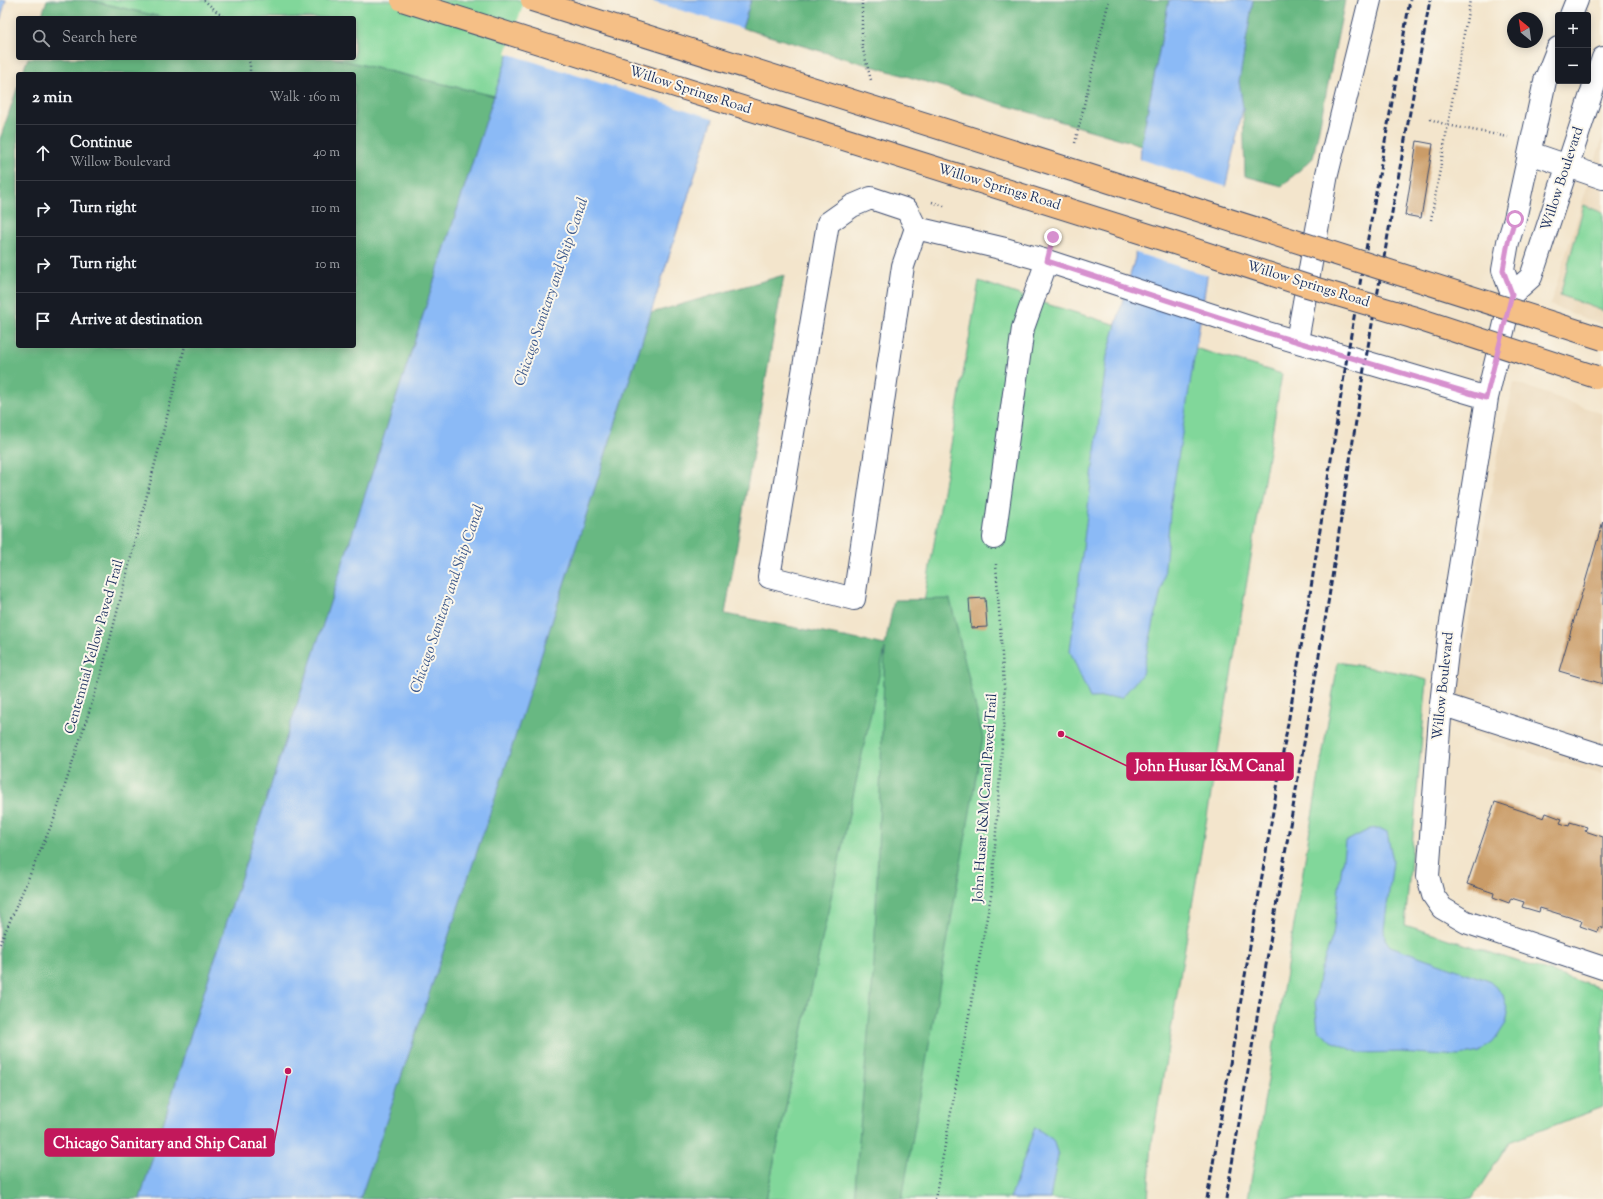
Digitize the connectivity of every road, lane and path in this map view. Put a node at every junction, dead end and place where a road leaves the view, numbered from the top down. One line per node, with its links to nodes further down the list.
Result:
1 (204, 0): 9 (path)
2 (402, 0): 27 (main road, Willow Springs Road, bridge)
3 (532, 0): 24 (main road, bridge)
4 (1109, 0): 16 (path)
5 (1370, 0): 25 (street)
6 (1470, 0): 15 (path)
7 (1577, 0): 8 (street)
8 (1572, 12)
9 (222, 16)
10 (1555, 56): 17 (street)
11 (1603, 58): 18 (street, Willow Boulevard)
12 (249, 60): 13 (path)
13 (250, 72)
14 (1430, 119): 15 (path)
15 (1448, 125): 17 (path); 20 (path)
16 (1075, 145)
17 (1531, 147): 18 (street); 23 (street)
18 (1567, 165): 19 (street); 23 (street, Willow Boulevard)
19 (1603, 178)
20 (1431, 220)
21 (916, 228): 21 (street); 22 (street)
22 (1047, 261): 25 (street); 29 (street)
23 (1512, 294): 28 (street, Willow Boulevard)
24 (1603, 339)
25 (1297, 341): 28 (street)
26 (184, 348): 32 (path, Centennial Yellow Paved Trail)
27 (1596, 378)
28 (1486, 398): 30 (street, Willow Boulevard)
29 (994, 538): 34 (path, John Husar I&M Canal Paved Trail)
30 (1441, 704): 31 (street); 33 (street, Willow Boulevard)
31 (1603, 756)
32 (0, 944)
33 (1603, 968)
34 (935, 1199)

